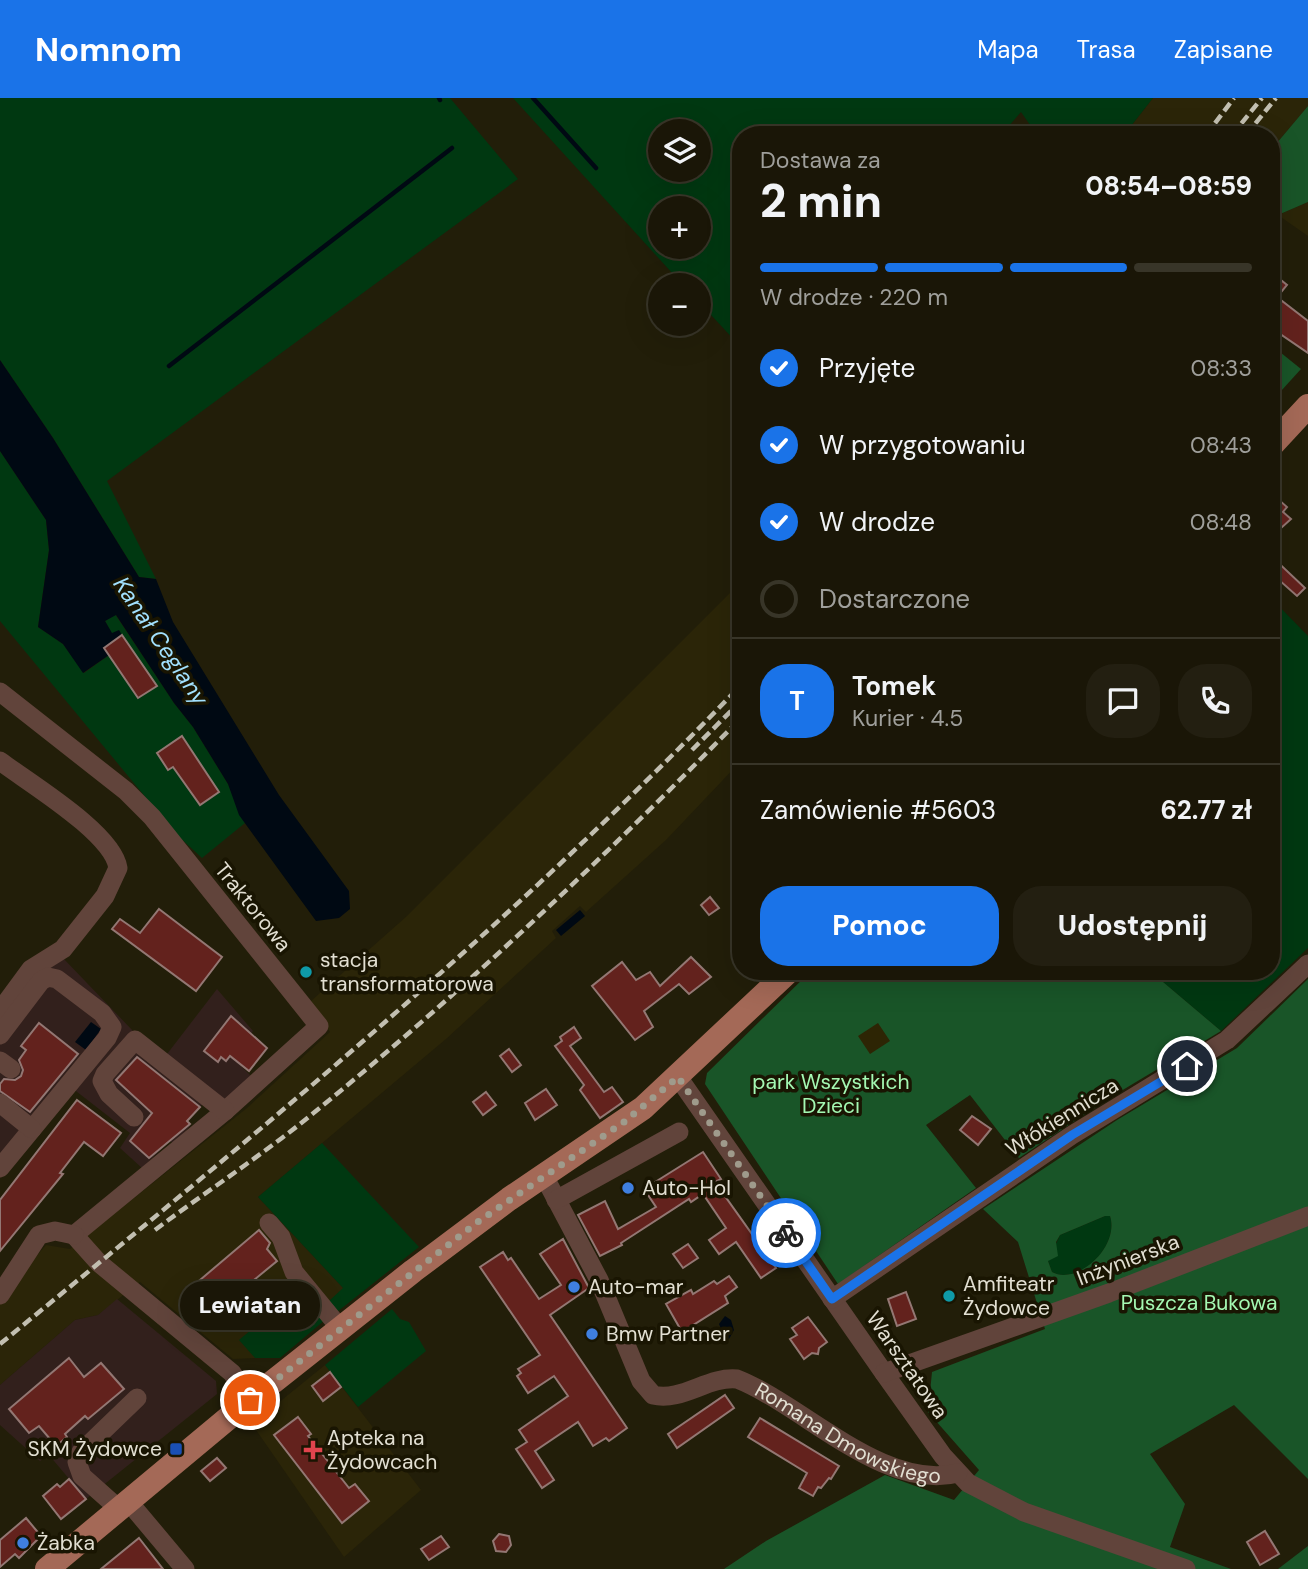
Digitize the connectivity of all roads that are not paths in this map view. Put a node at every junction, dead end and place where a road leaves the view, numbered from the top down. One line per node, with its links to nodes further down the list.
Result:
1 (1308, 406): 2 (main road)
2 (1280, 436)
3 (0, 692): 11 (street, Traktorowa)
4 (0, 761): 7 (street)
5 (1308, 964): 22 (street, Włókiennicza)
6 (780, 980): 9 (main road)
7 (0, 1011)
8 (0, 1035): 13 (street)
9 (678, 1077): 16 (main road); 22 (street, Warsztatowa)
10 (0, 1103): 13 (street)
11 (225, 1111): 12 (street); 20 (street, Traktorowa)
12 (134, 1117)
13 (32, 1129): 15 (street)
14 (679, 1132): 17 (street)
15 (0, 1168)
16 (544, 1176): 17 (street, Romana Dmowskiego); 23 (main road)
17 (556, 1200): 27 (street, Romana Dmowskiego)
18 (1308, 1216): 24 (street, Inżynierska)
19 (269, 1223): 23 (street)
20 (74, 1235): 21 (street); 26 (street)
21 (0, 1295)
22 (832, 1299): 24 (street, Warsztatowa)
23 (340, 1328): 26 (main road)
24 (884, 1373): 27 (street, Warsztatowa)
25 (137, 1398): 28 (street)
26 (250, 1400): 28 (main road)
27 (958, 1472): 31 (street, Warsztatowa)
28 (123, 1505): 29 (main road); 30 (street)
29 (47, 1569)
30 (185, 1569)
31 (1186, 1569)

